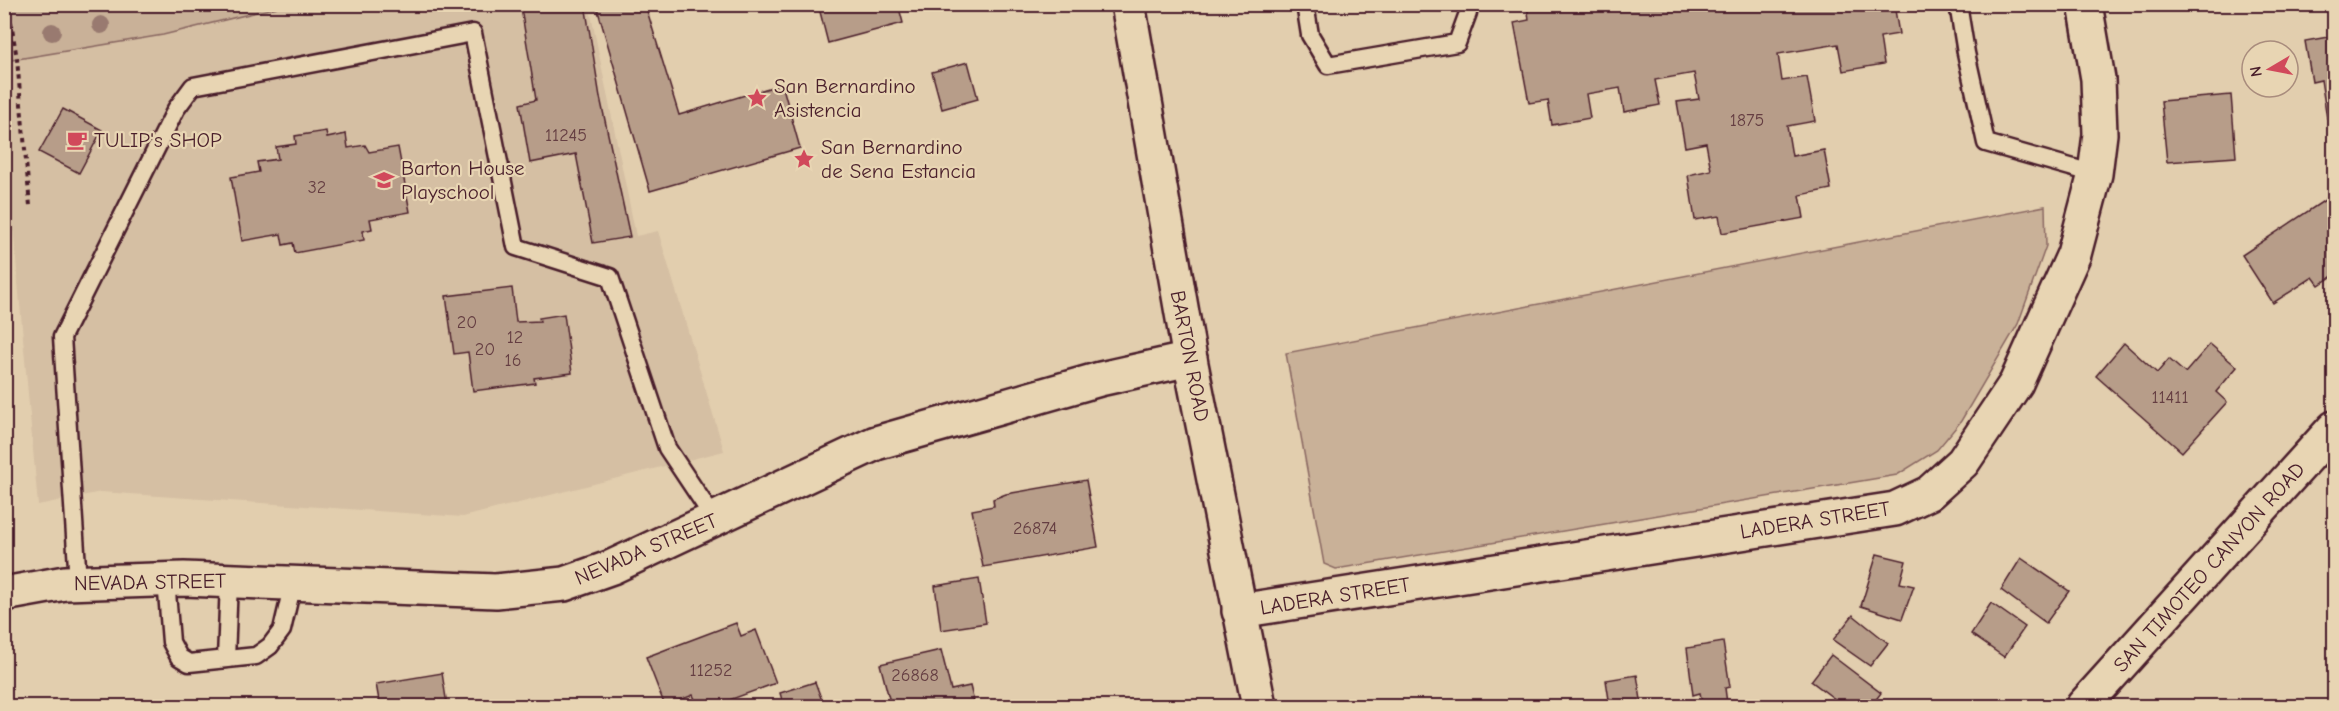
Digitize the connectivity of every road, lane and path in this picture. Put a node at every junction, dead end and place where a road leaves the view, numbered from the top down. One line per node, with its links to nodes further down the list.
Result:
1 (8, 4): 8 (path)
2 (1128, 4): 9 (street, BARTON ROAD)
3 (1305, 4): 4 (lane)
4 (1467, 4)
5 (1958, 4): 7 (lane)
6 (2085, 4): 7 (street, LADERA STREET)
7 (2095, 174): 17 (street, LADERA STREET)
8 (30, 206)
9 (1190, 359): 11 (street, NEVADA STREET); 17 (street, BARTON ROAD)
10 (2334, 428): 20 (street, SAN TIMOTEO CANYON ROAD)
11 (715, 520): 14 (lane); 15 (street, NEVADA STREET)
12 (166, 580): 13 (street, NEVADA STREET); 14 (street, NEVADA STREET); 18 (lane)
13 (229, 581): 15 (street, NEVADA STREET); 18 (lane)
14 (78, 582): 16 (street, NEVADA STREET)
15 (293, 583): 18 (lane)
16 (4, 594)
17 (1239, 611): 19 (street, BARTON ROAD)
18 (226, 659)
19 (1259, 706)
20 (2083, 706)

